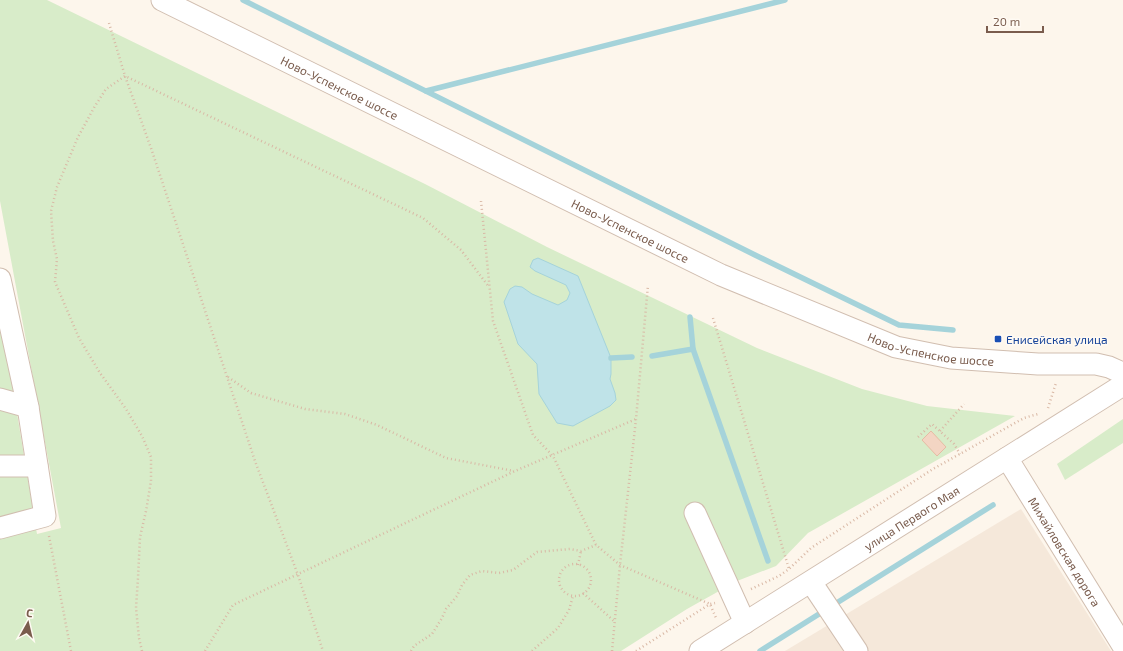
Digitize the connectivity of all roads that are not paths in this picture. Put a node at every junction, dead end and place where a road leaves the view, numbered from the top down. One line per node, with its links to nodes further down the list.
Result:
1 (162, 0): 3 (street, Ново-Успенское шоссе)
2 (0, 279): 6 (street)
3 (1123, 377)
4 (1123, 385): 7 (street, улица Первого Мая)
5 (0, 399): 6 (street)
6 (28, 407): 9 (street)
7 (1006, 458): 12 (street, улица Первого Мая); 14 (street, Михайловская дорога)
8 (0, 466): 9 (street)
9 (37, 466): 11 (street)
10 (695, 514): 13 (street)
11 (0, 528)
12 (811, 582): 13 (street, улица Первого Мая); 16 (street)
13 (745, 623): 15 (street, улица Первого Мая)
14 (1123, 646)
15 (700, 651)
16 (858, 651)

